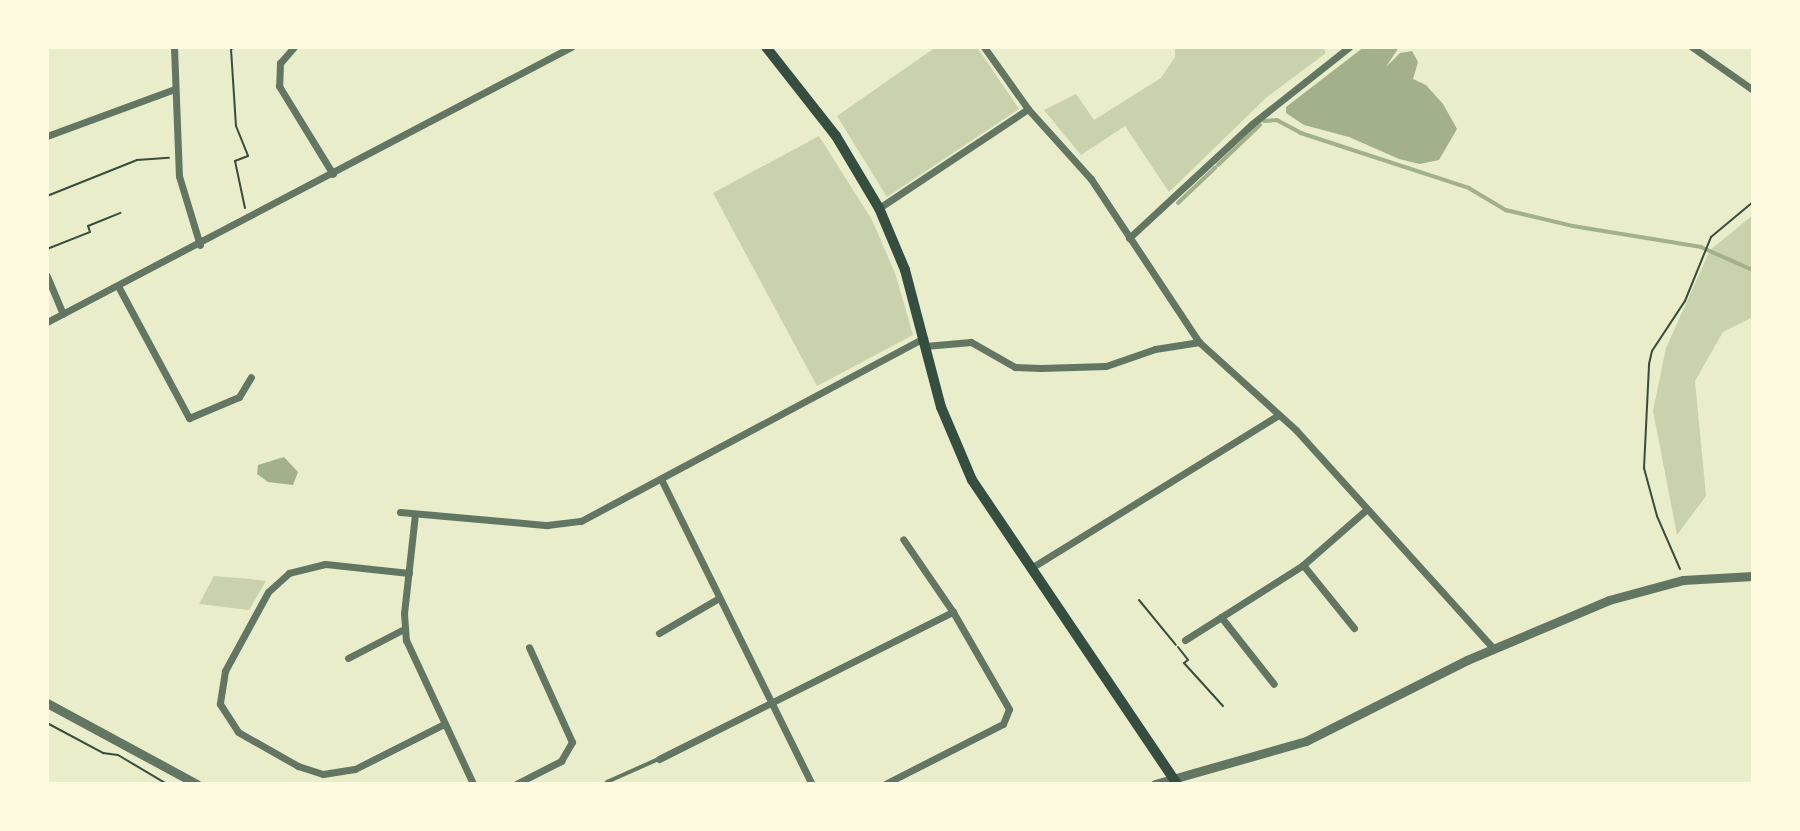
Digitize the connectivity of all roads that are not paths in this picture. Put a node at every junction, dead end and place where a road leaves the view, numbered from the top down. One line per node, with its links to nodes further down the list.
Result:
1 (174, 47): 8 (street)
2 (294, 47): 12 (street)
3 (571, 47): 12 (street)
4 (766, 47): 13 (main road)
5 (984, 47): 10 (street)
6 (1349, 47): 14 (street)
7 (1692, 47): 9 (street)
8 (175, 89): 11 (street); 15 (street)
9 (1753, 90)
10 (1028, 109): 13 (street); 14 (street)
11 (47, 135)
12 (333, 174): 15 (street)
13 (879, 208): 20 (main road)
14 (1129, 239): 21 (street)
15 (200, 245): 17 (street)
16 (47, 276): 18 (street)
17 (118, 286): 18 (street); 22 (street)
18 (63, 314): 19 (street)
19 (47, 322)
20 (924, 342): 21 (street); 24 (street); 30 (main road)
21 (1199, 342): 23 (street)
22 (251, 377)
23 (1279, 415): 25 (street); 30 (street)
24 (661, 479): 27 (street); 33 (street)
25 (1367, 509): 29 (street); 41 (street)
26 (400, 512): 27 (street)
27 (415, 513): 31 (street)
28 (903, 539): 34 (street)
29 (1303, 565): 35 (street); 36 (street)
30 (1031, 568): 48 (main road)
31 (409, 573): 37 (street); 46 (street)
32 (1753, 576): 41 (street)
33 (719, 598): 38 (street); 44 (street)
34 (953, 612): 44 (street); 54 (street)
35 (1220, 617): 39 (street); 43 (street)
36 (1354, 628)
37 (404, 629): 42 (street); 46 (street)
38 (659, 633)
39 (1185, 640)
40 (529, 647): 52 (street)
41 (1493, 648): 48 (street)
42 (348, 658)
43 (1274, 684)
44 (771, 702): 47 (street); 53 (street)
45 (47, 703): 50 (street)
46 (444, 724): 51 (street)
47 (659, 759): 49 (lane)
48 (1175, 780): 55 (street)
49 (607, 782)
50 (197, 784)
51 (473, 784)
52 (516, 784)
53 (812, 784)
54 (885, 784)
55 (1155, 784)

